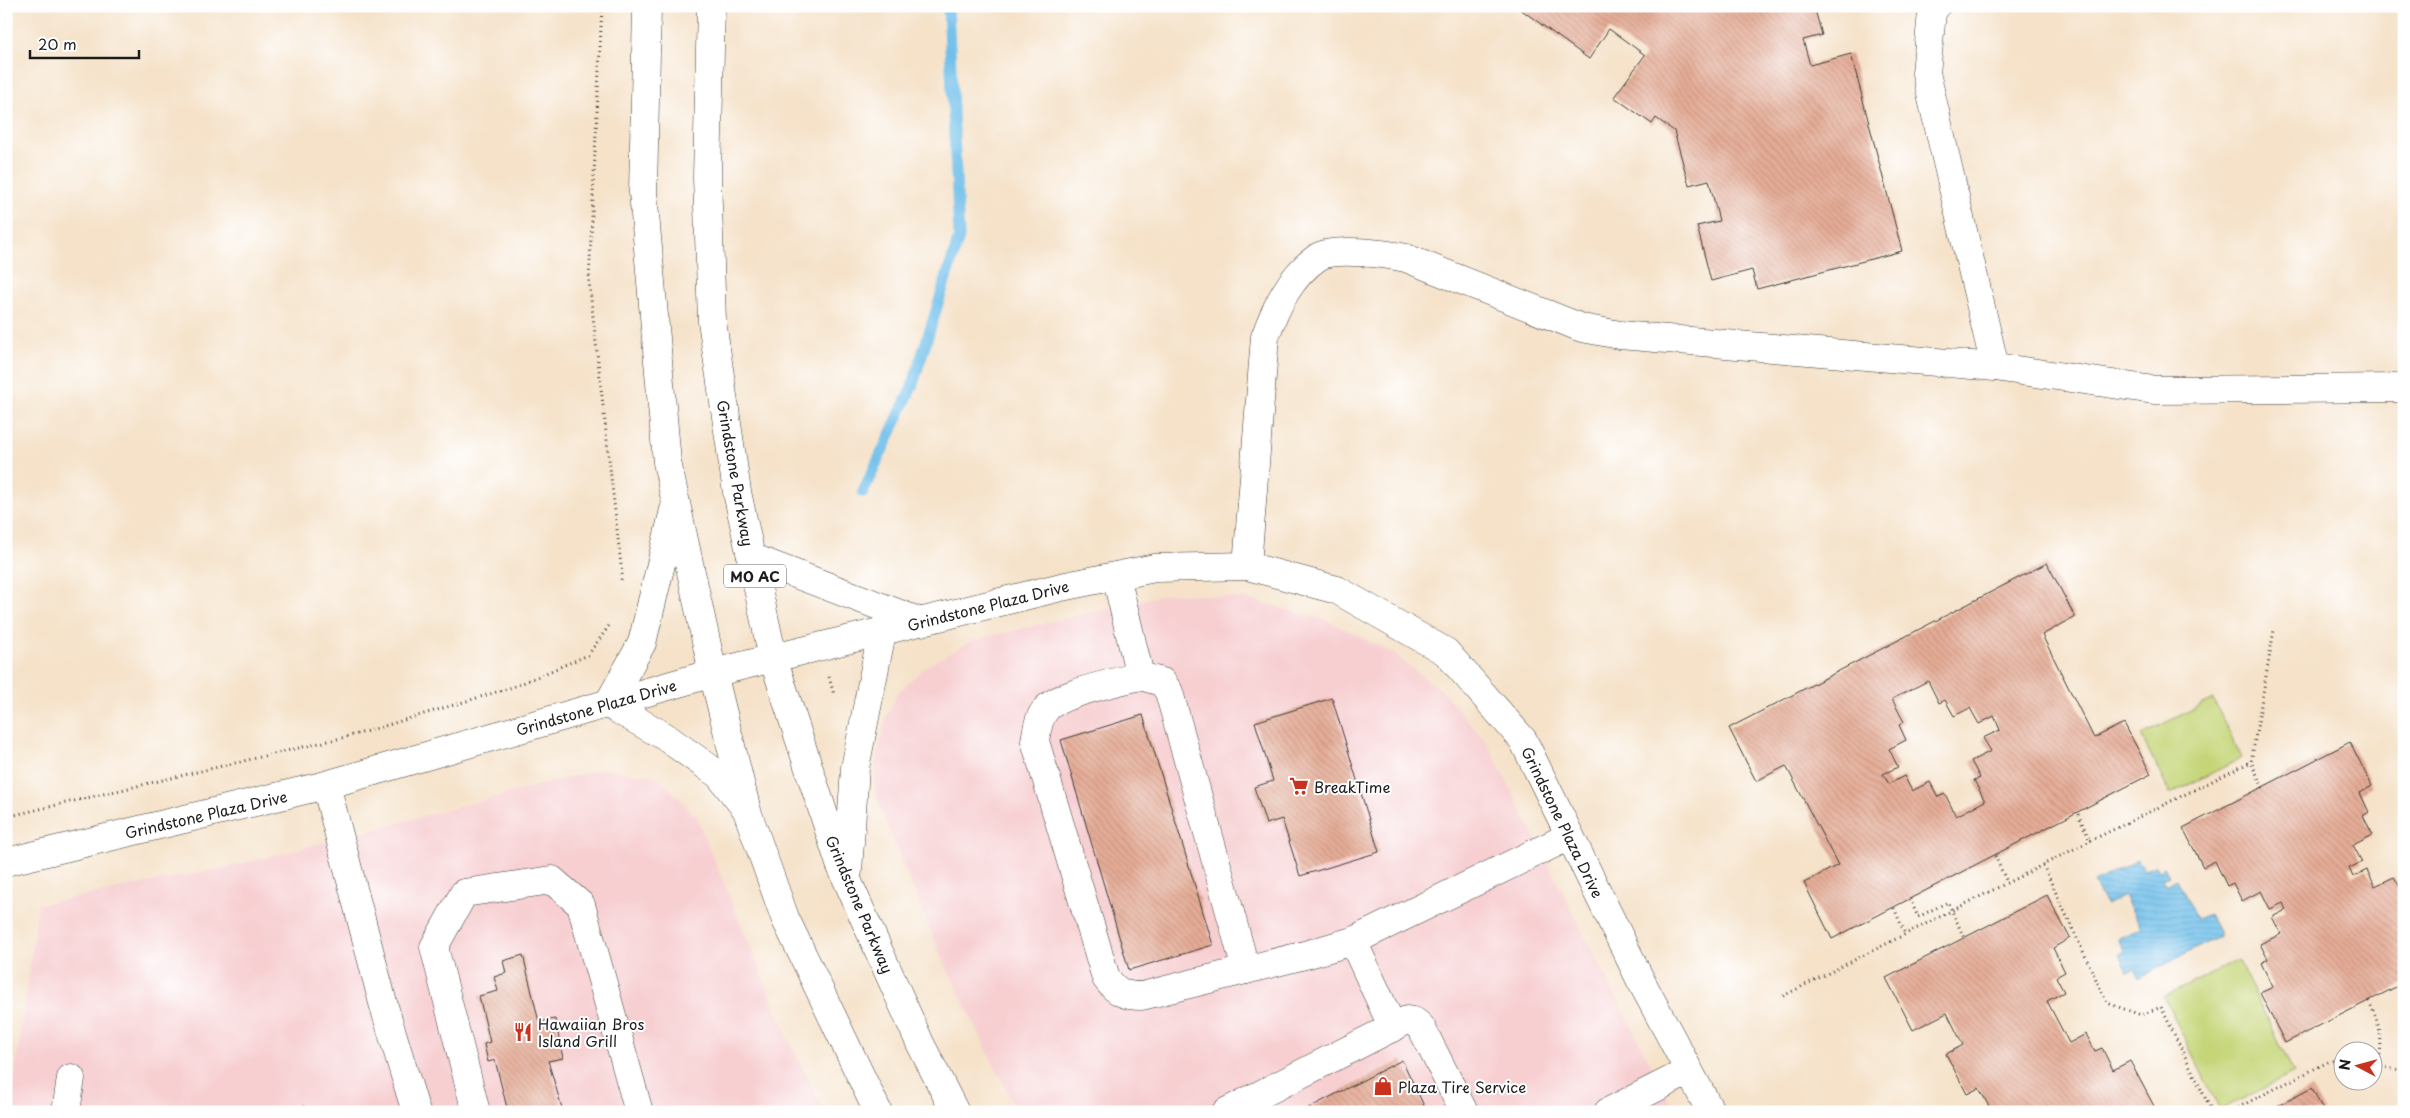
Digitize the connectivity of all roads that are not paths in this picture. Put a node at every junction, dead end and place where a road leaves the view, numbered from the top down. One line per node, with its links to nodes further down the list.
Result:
1 (647, 6): 6 (main road)
2 (711, 6): 7 (main road, Grindstone Parkway / MO AC)
3 (1936, 6): 4 (main road)
4 (1995, 367): 5 (main road); 8 (main road)
5 (2404, 388)
6 (676, 504): 13 (main road); 15 (main road)
7 (751, 557): 10 (main road); 12 (main road, Grindstone Parkway / MO AC)
8 (1247, 566): 9 (main road, Grindstone Plaza Drive); 18 (main road, Grindstone Plaza Drive)
9 (1116, 576): 10 (main road, Grindstone Plaza Drive); 14 (main road)
10 (921, 622): 11 (main road, Grindstone Plaza Drive)
11 (882, 632): 12 (main road, Grindstone Plaza Drive); 20 (main road)
12 (773, 658): 13 (main road, Grindstone Plaza Drive); 20 (main road, Grindstone Parkway / MO AC)
13 (713, 673): 15 (main road, Grindstone Plaza Drive); 17 (main road)
14 (1140, 676): 22 (main road); 22 (main road)
15 (608, 704): 16 (main road, Grindstone Plaza Drive); 17 (main road)
16 (326, 785): 19 (main road, Grindstone Plaza Drive); 27 (main road)
17 (747, 811): 30 (main road)
18 (1570, 836): 21 (main road); 24 (main road, Grindstone Plaza Drive)
19 (6, 862)
20 (848, 880): 31 (main road, Grindstone Parkway / MO AC)
21 (1353, 941): 22 (main road); 23 (main road)
22 (1246, 970)
23 (1393, 1028): 32 (main road); 33 (main road)
24 (1689, 1071): 34 (main road); 35 (main road, Grindstone Plaza Drive)
25 (71, 1078): 26 (main road)
26 (66, 1112)
27 (416, 1112)
28 (476, 1112): 29 (main road)
29 (639, 1112)
30 (878, 1112)
31 (955, 1112)
32 (1226, 1112)
33 (1464, 1112)
34 (1608, 1112)
35 (1711, 1112)

